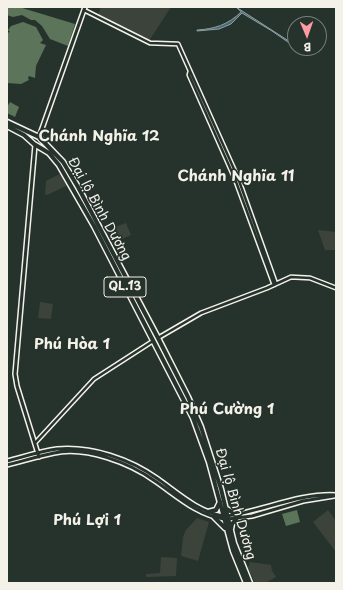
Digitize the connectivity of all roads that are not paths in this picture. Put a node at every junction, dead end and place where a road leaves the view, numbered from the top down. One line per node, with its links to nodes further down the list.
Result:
1 (85, 8): 4 (main road); 7 (street)
2 (7, 122): 4 (highway, Đại lộ Bình Dương / QL.13)
3 (7, 126): 5 (highway, Đại lộ Bình Dương / QL.13)
4 (38, 137): 5 (highway); 5 (highway); 6 (highway, Đại lộ Bình Dương / QL.13)
5 (34, 144): 6 (highway, Đại lộ Bình Dương / QL.13); 12 (main road)
6 (99, 231): 9 (highway, Đại lộ Bình Dương / QL.13); 10 (highway, Đại lộ Bình Dương / QL.13)
7 (275, 284): 8 (street); 9 (street)
8 (336, 288)
9 (158, 338): 10 (highway); 11 (highway, Đại lộ Bình Dương / QL.13)
10 (153, 341): 11 (highway, Đại lộ Bình Dương / QL.13); 12 (street)
11 (199, 428): 18 (highway, Đại lộ Bình Dương / QL.13); 19 (highway, Đại lộ Bình Dương / QL.13)
12 (34, 444): 13 (main road)
13 (39, 455): 14 (main road); 15 (main road); 17 (main road)
14 (7, 461)
15 (7, 464)
16 (336, 495): 22 (main road)
17 (184, 500): 20 (main road); 21 (main road)
18 (220, 501): 20 (highway); 23 (highway, Đại lộ Bình Dương / QL.13)
19 (225, 508): 22 (highway); 23 (highway, Đại lộ Bình Dương / QL.13)
20 (208, 512): 23 (main road)
21 (214, 517): 23 (main road); 24 (highway)
22 (237, 517): 23 (main road); 24 (highway)
23 (226, 518): 24 (highway, Đại lộ Bình Dương / QL.13)
24 (229, 532): 25 (highway, Đại lộ Bình Dương / QL.13); 26 (highway, Đại lộ Bình Dương / QL.13)
25 (246, 583)
26 (250, 583)

